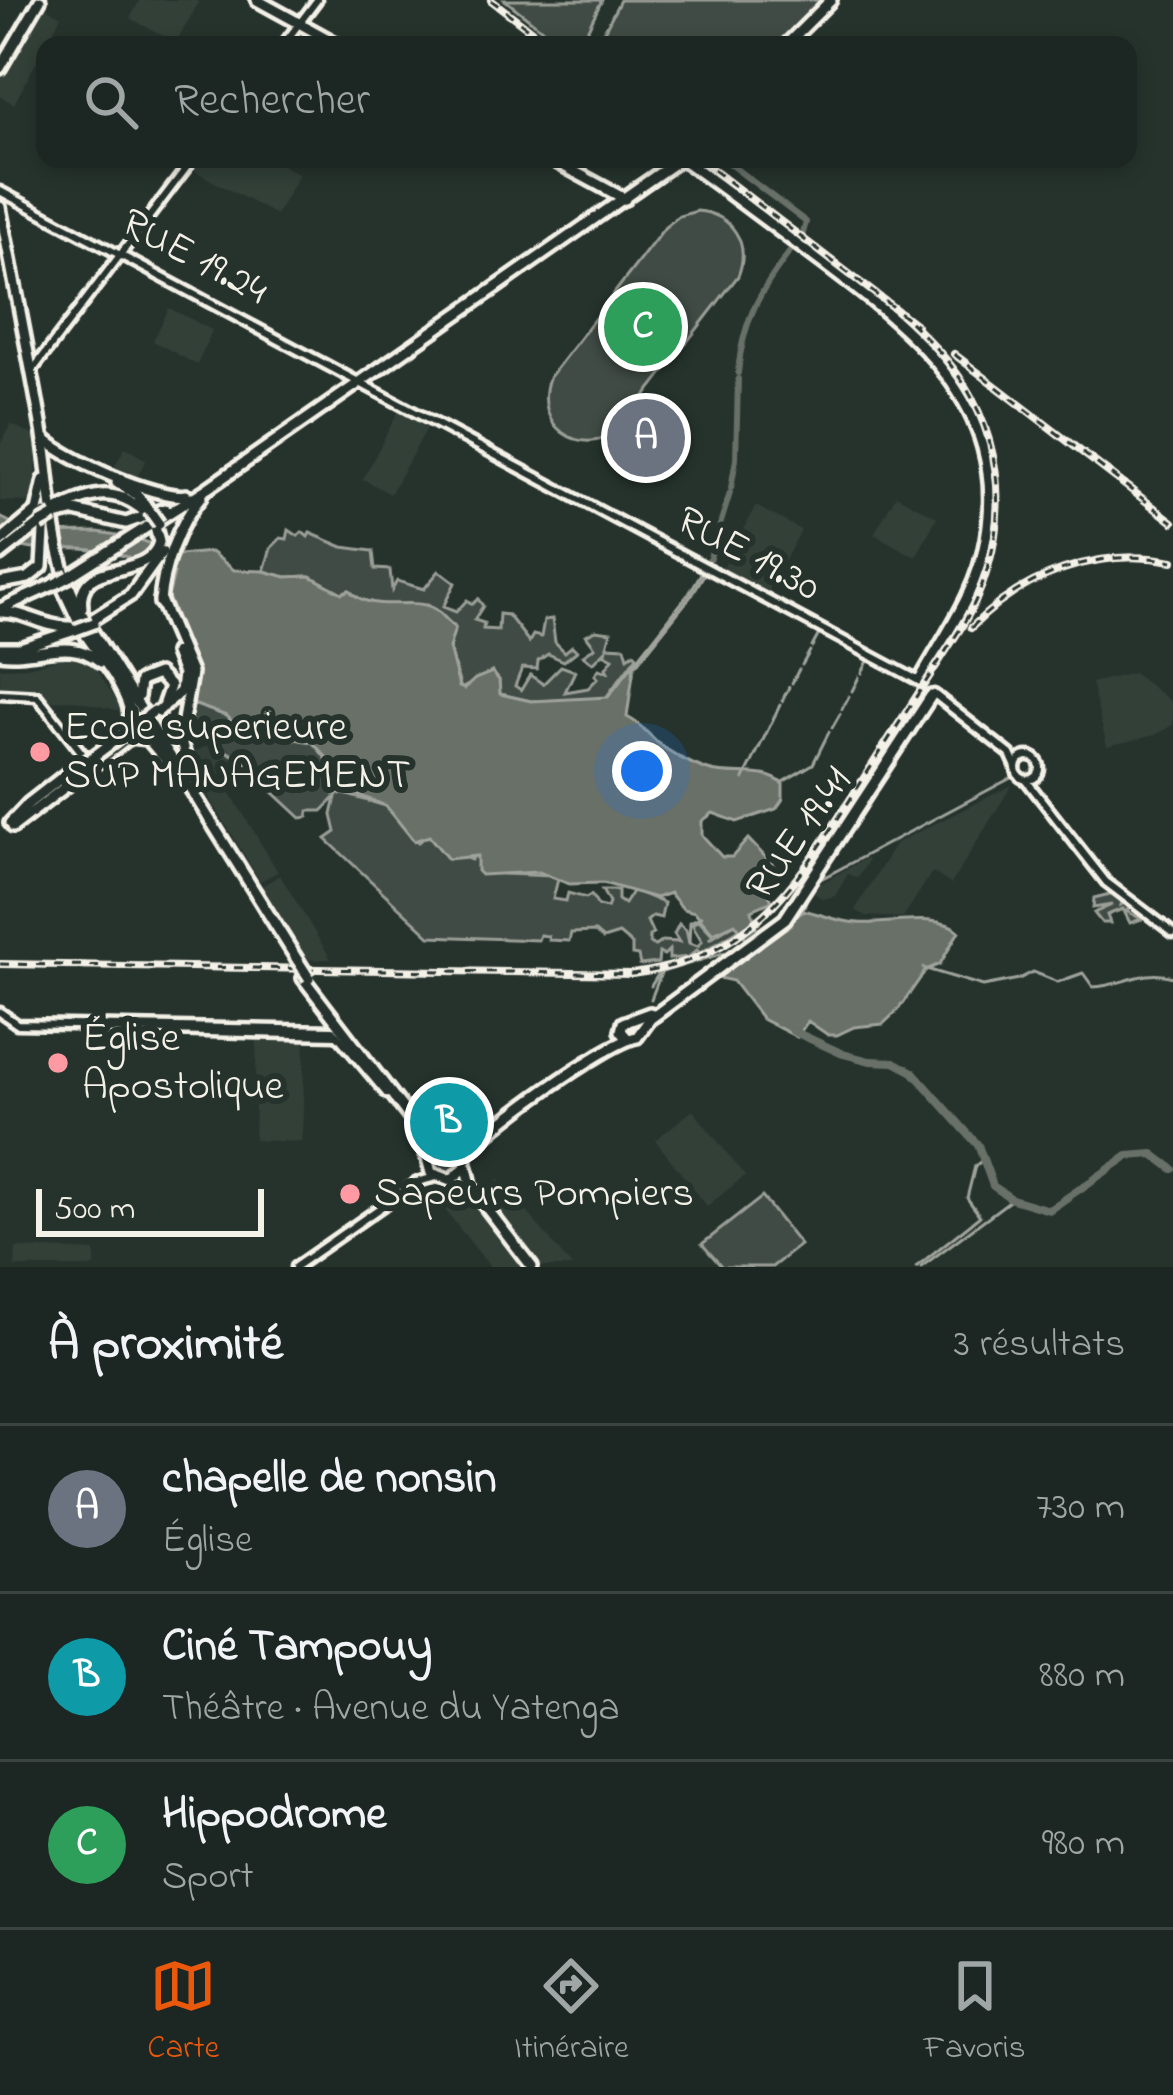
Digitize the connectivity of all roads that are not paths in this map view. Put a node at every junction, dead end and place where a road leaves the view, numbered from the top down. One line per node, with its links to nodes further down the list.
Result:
1 (38, 0): 9 (main road)
2 (257, 0): 5 (main road)
3 (317, 0): 5 (street)
4 (833, 0): 8 (main road)
5 (300, 23): 6 (street); 7 (main road)
6 (290, 36)
7 (323, 36)
8 (798, 36)
9 (0, 64)
10 (186, 168): 18 (street)
11 (568, 168): 15 (main road)
12 (665, 168): 15 (main road)
13 (690, 168): 42 (main road)
14 (0, 190): 18 (street, RUE 19.24)
15 (623, 198): 20 (main road)
16 (0, 207): 19 (main road)
17 (0, 220): 23 (main road)
18 (121, 254): 19 (street); 20 (street, RUE 19.24)
19 (32, 365): 21 (main road)
20 (360, 381): 24 (main road); 25 (main road); 42 (street, RUE 19.30)
21 (43, 436): 22 (main road); 29 (main road)
22 (64, 452): 25 (main road); 28 (main road)
23 (44, 480): 27 (main road); 29 (main road)
24 (208, 488): 26 (main road); 31 (main road)
25 (186, 495): 26 (main road)
26 (172, 506): 27 (main road); 36 (main road, bridge)
27 (51, 511): 28 (main road); 29 (main road, bridge)
28 (147, 511): 31 (main road, bridge)
29 (38, 528): 30 (main road); 32 (main road)
30 (4, 545)
31 (166, 549): 33 (main road); 33 (main road)
32 (51, 552): 34 (main road); 37 (main road); 43 (main road)
33 (157, 567): 35 (main road); 37 (main road); 37 (main road)
34 (0, 583)
35 (160, 600): 47 (main road); 58 (main road)
36 (0, 608): 38 (main road)
37 (92, 624): 38 (main road, bridge); 41 (main road)
38 (75, 628): 39 (main road)
39 (0, 654): 40 (main road)
40 (94, 656): 43 (main road); 46 (main road)
41 (112, 661): 47 (main road); 47 (main road)
42 (919, 681): 45 (main road)
43 (118, 682): 46 (main road); 53 (main road)
44 (0, 694): 50 (street)
45 (930, 695): 48 (street); 63 (main road, RUE 19.41)
46 (127, 703): 50 (main road)
47 (155, 711): 56 (main road, bridge); 58 (main road)
48 (1010, 754): 49 (street); 51 (street)
49 (1025, 756): 51 (street); 52 (street)
50 (89, 762): 53 (main road); 56 (main road)
51 (1016, 767): 54 (street)
52 (1038, 775): 54 (street); 55 (street)
53 (179, 776): 60 (main road)
54 (1026, 780): 55 (street)
55 (1034, 788): 59 (street)
56 (11, 825): 57 (main road)
57 (0, 834)
58 (227, 845): 60 (main road)
59 (1173, 933)
60 (295, 961): 61 (main road, bridge)
61 (306, 978): 65 (main road); 66 (main road)
62 (0, 1015): 65 (street)
63 (637, 1024): 64 (main road); 64 (main road)
64 (624, 1034): 66 (main road); 68 (main road)
65 (418, 1126): 67 (main road)
66 (453, 1141): 67 (main road); 68 (main road)
67 (426, 1158): 69 (main road); 71 (street)
68 (467, 1159): 70 (main road); 72 (main road)
69 (436, 1177): 70 (main road); 71 (street)
70 (448, 1180): 72 (main road)
71 (417, 1183): 73 (street)
72 (502, 1232): 74 (main road)
73 (295, 1267)
74 (530, 1267)

